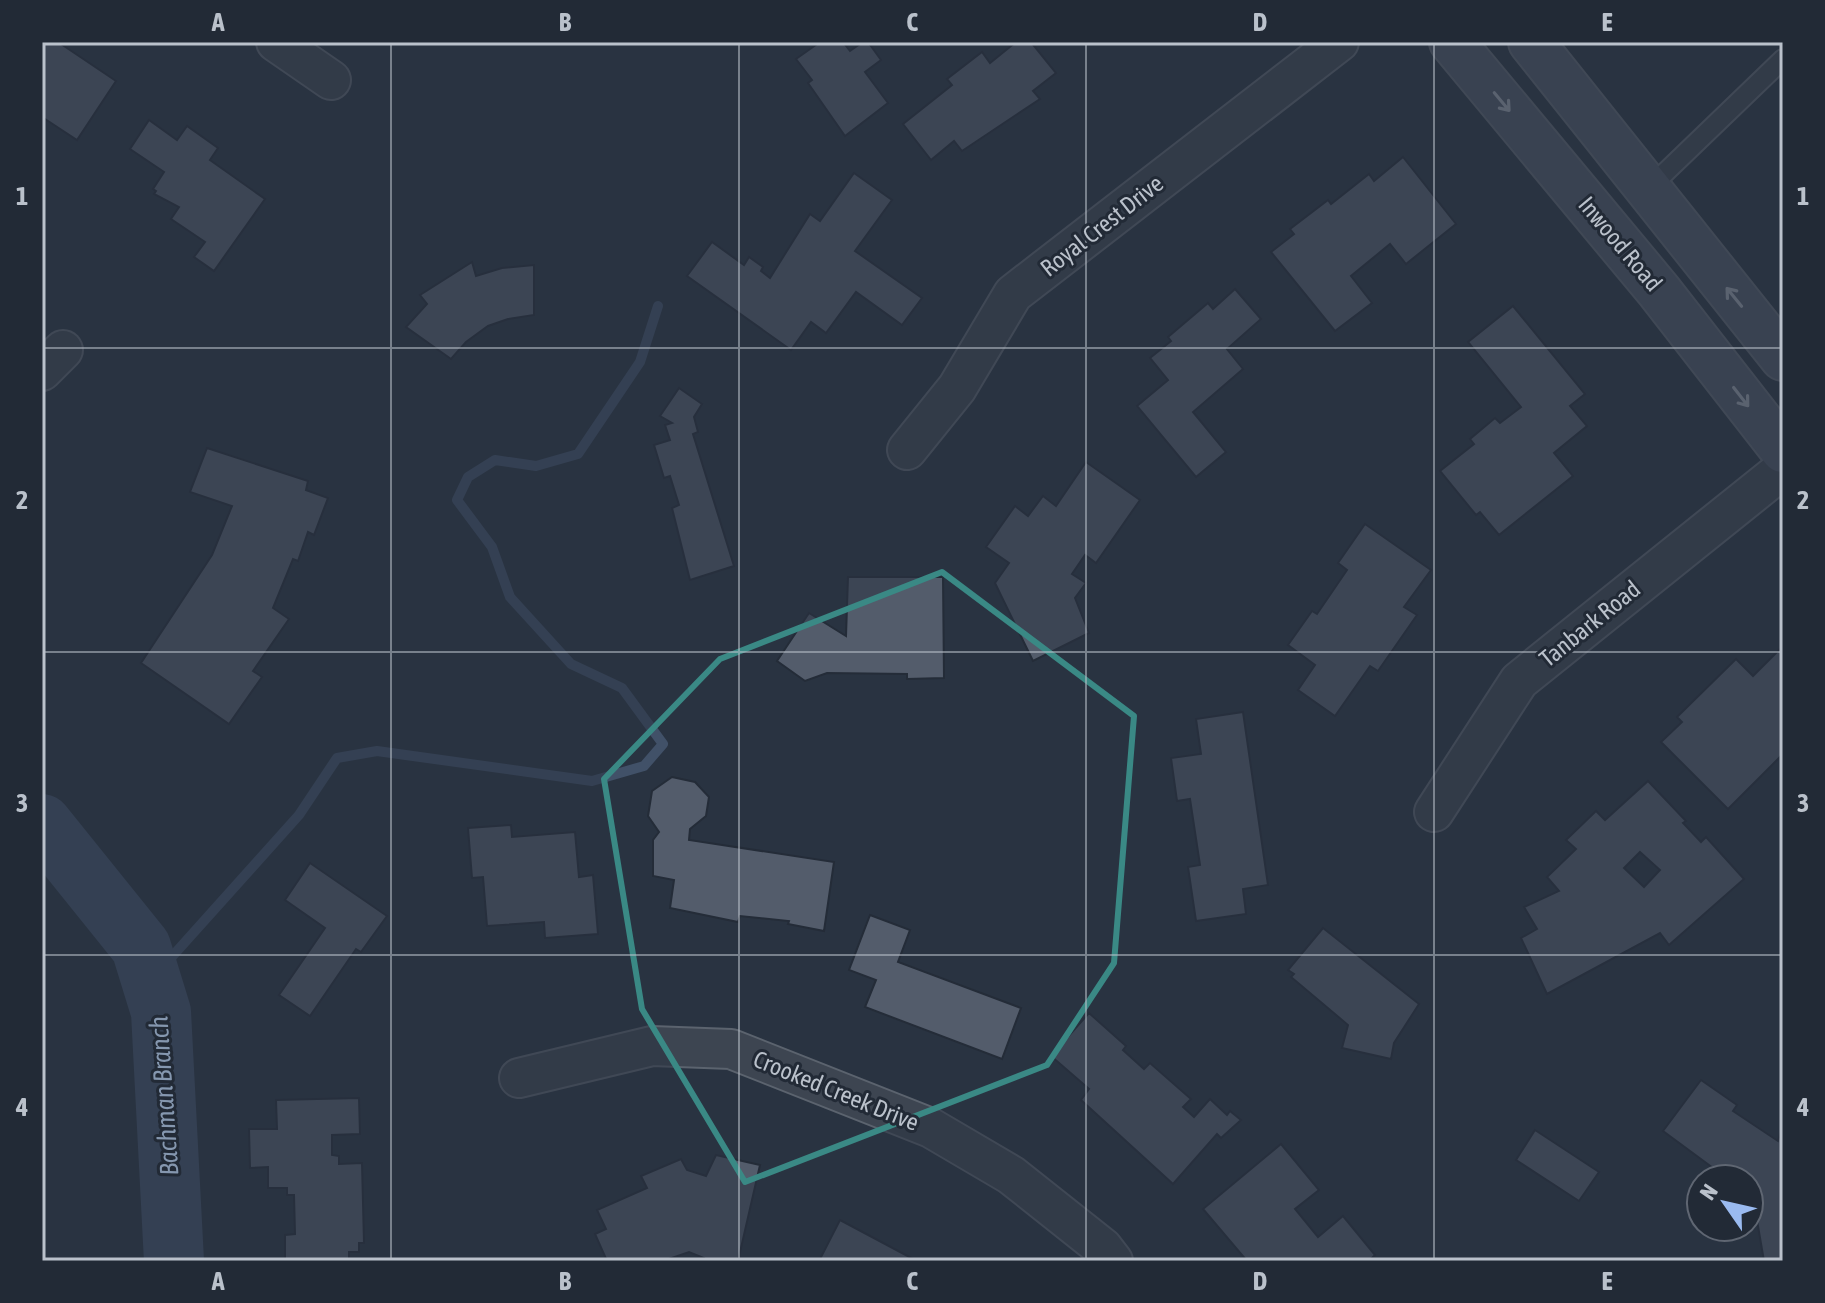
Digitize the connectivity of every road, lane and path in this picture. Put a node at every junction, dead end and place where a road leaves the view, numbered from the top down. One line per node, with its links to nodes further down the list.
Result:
1 (276, 42): 6 (street)
2 (1339, 42): 9 (street, Royal Crest Drive)
3 (1452, 42): 10 (main road, Inwood Road, one-way to 10)
4 (1531, 42): 7 (main road)
5 (1783, 59): 7 (lane)
6 (331, 80)
7 (1648, 189): 8 (main road, one-way to 7)
8 (1783, 358)
9 (907, 450)
10 (1783, 450)
11 (1783, 469): 12 (street, Tanbark Road)
12 (1434, 812)
13 (519, 1078): 14 (street, Crooked Creek Drive)
14 (1113, 1261)

